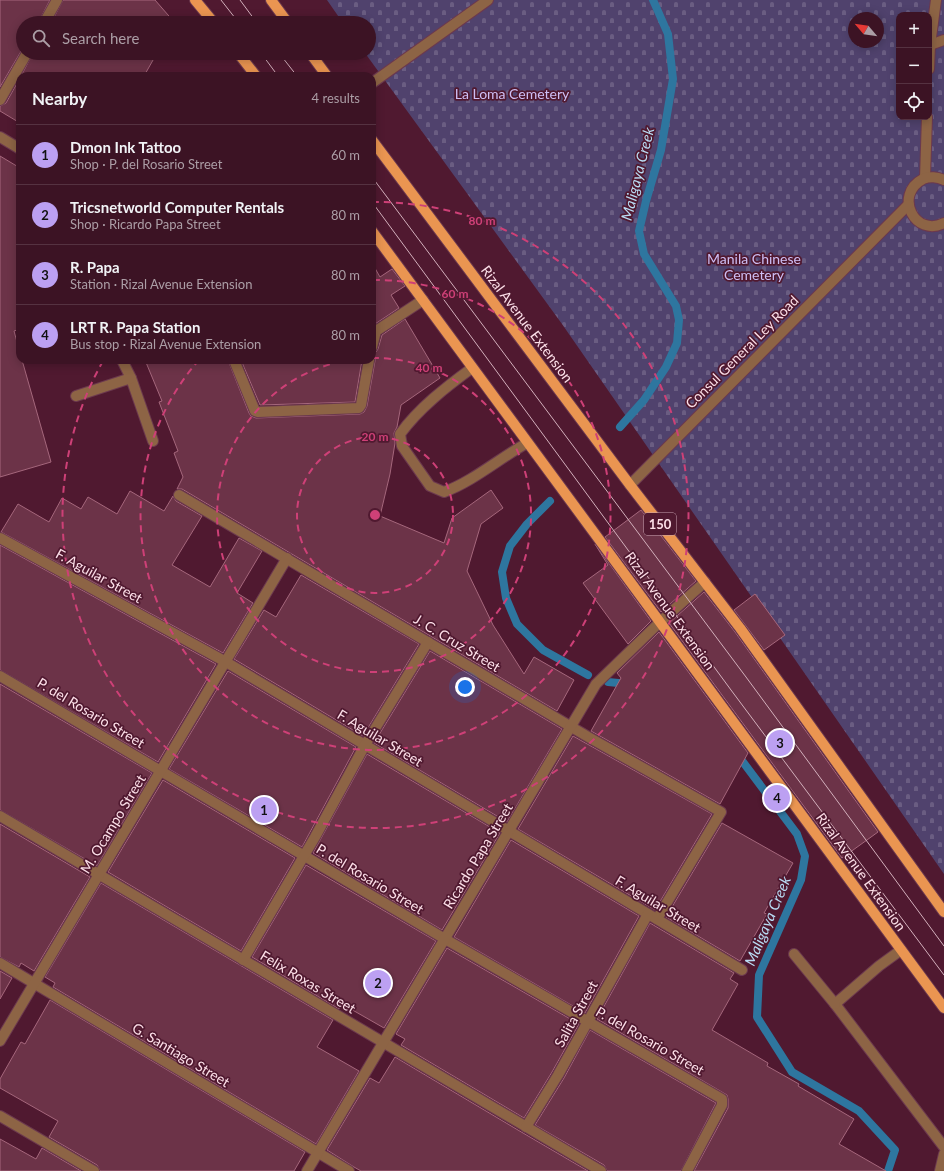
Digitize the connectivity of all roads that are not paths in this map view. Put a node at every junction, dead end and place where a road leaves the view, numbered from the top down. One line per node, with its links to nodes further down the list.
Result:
1 (57, 0): 6 (street)
2 (195, 0): 7 (main road)
3 (271, 0): 8 (main road)
4 (488, 0): 19 (street)
5 (936, 0): 9 (street)
6 (48, 16)
7 (208, 16)
8 (283, 16)
9 (932, 30)
10 (944, 40): 11 (street)
11 (932, 44)
12 (23, 60): 15 (street)
13 (243, 60): 17 (main road)
14 (315, 60): 18 (main road)
15 (16, 72)
16 (16, 72): 20 (street)
17 (253, 72)
18 (324, 72)
19 (376, 80)
20 (0, 100)
21 (927, 120): 25 (street)
22 (0, 137): 24 (street)
23 (376, 145): 40 (main road, Rizal Avenue Extension / 150)
24 (16, 147)
25 (925, 178): 26 (street); 27 (street)
26 (944, 180)
27 (908, 205): 28 (street); 40 (street, Consul General Ley Road)
28 (943, 226)
29 (376, 236): 30 (main road, Rizal Avenue Extension)
30 (423, 300): 31 (street); 35 (main road, Rizal Avenue Extension)
31 (376, 331)
32 (124, 364): 36 (street)
33 (236, 364): 34 (street)
34 (369, 364)
35 (472, 368): 39 (main road, Rizal Avenue Extension); 39 (street)
36 (130, 378): 37 (street); 38 (street)
37 (76, 396)
38 (153, 441)
39 (527, 443): 45 (main road, Rizal Avenue Extension)
40 (630, 485): 44 (main road, Rizal Avenue Extension / 150)
41 (179, 495): 43 (street, J. C. Cruz Street)
42 (0, 538): 47 (street, F. Aguilar Street)
43 (287, 558): 46 (street, J. C. Cruz Street); 47 (street, M. Ocampo Street)
44 (705, 582): 45 (street, Ricardo Papa Street); 57 (main road, Rizal Avenue Extension / 150)
45 (660, 622): 49 (street, Ricardo Papa Street); 60 (main road, Rizal Avenue Extension)
46 (428, 642): 49 (street, J. C. Cruz Street); 50 (street)
47 (226, 662): 50 (street, F. Aguilar Street); 51 (street, M. Ocampo Street)
48 (0, 676): 51 (street, P. del Rosario Street)
49 (571, 726): 52 (street, J. C. Cruz Street); 54 (street, Ricardo Papa Street)
50 (365, 745): 54 (street, F. Aguilar Street); 55 (street)
51 (161, 771): 55 (street, P. del Rosario Street); 56 (street, M. Ocampo Street)
52 (722, 812): 58 (street, Salita Street)
53 (0, 816): 56 (street, Felix Roxas Street)
54 (509, 831): 58 (street, F. Aguilar Street); 59 (street, Ricardo Papa Street)
55 (304, 856): 59 (street, P. del Rosario Street); 62 (street)
56 (99, 874): 62 (street, Felix Roxas Street); 65 (street, M. Ocampo Street)
57 (944, 912)
58 (652, 916): 64 (street, F. Aguilar Street); 68 (street, Salita Street)
59 (445, 939): 68 (street, P. del Rosario Street); 70 (street, Ricardo Papa Street)
60 (901, 950): 66 (street); 67 (main road, Rizal Avenue Extension)
61 (794, 954): 66 (street)
62 (243, 960): 70 (street, Felix Roxas Street)
63 (0, 963): 65 (street, G. Santiago Street)
64 (742, 970)
65 (34, 984): 69 (street, M. Ocampo Street); 74 (street, G. Santiago Street)
66 (835, 1004): 73 (street)
67 (944, 1008)
68 (587, 1022): 72 (street, Salita Street); 80 (street, P. del Rosario Street)
69 (0, 1041)
70 (383, 1043): 72 (street, Felix Roxas Street); 74 (street, Ricardo Papa Street)
71 (0, 1116): 76 (street)
72 (526, 1127): 79 (street, Felix Roxas Street)
73 (944, 1147)
74 (318, 1153): 77 (street, Ricardo Papa Street); 78 (street, G. Santiago Street)
75 (944, 1154): 81 (street)
76 (94, 1171)
77 (307, 1171)
78 (348, 1171)
79 (601, 1171)
80 (687, 1171)
81 (940, 1171)

